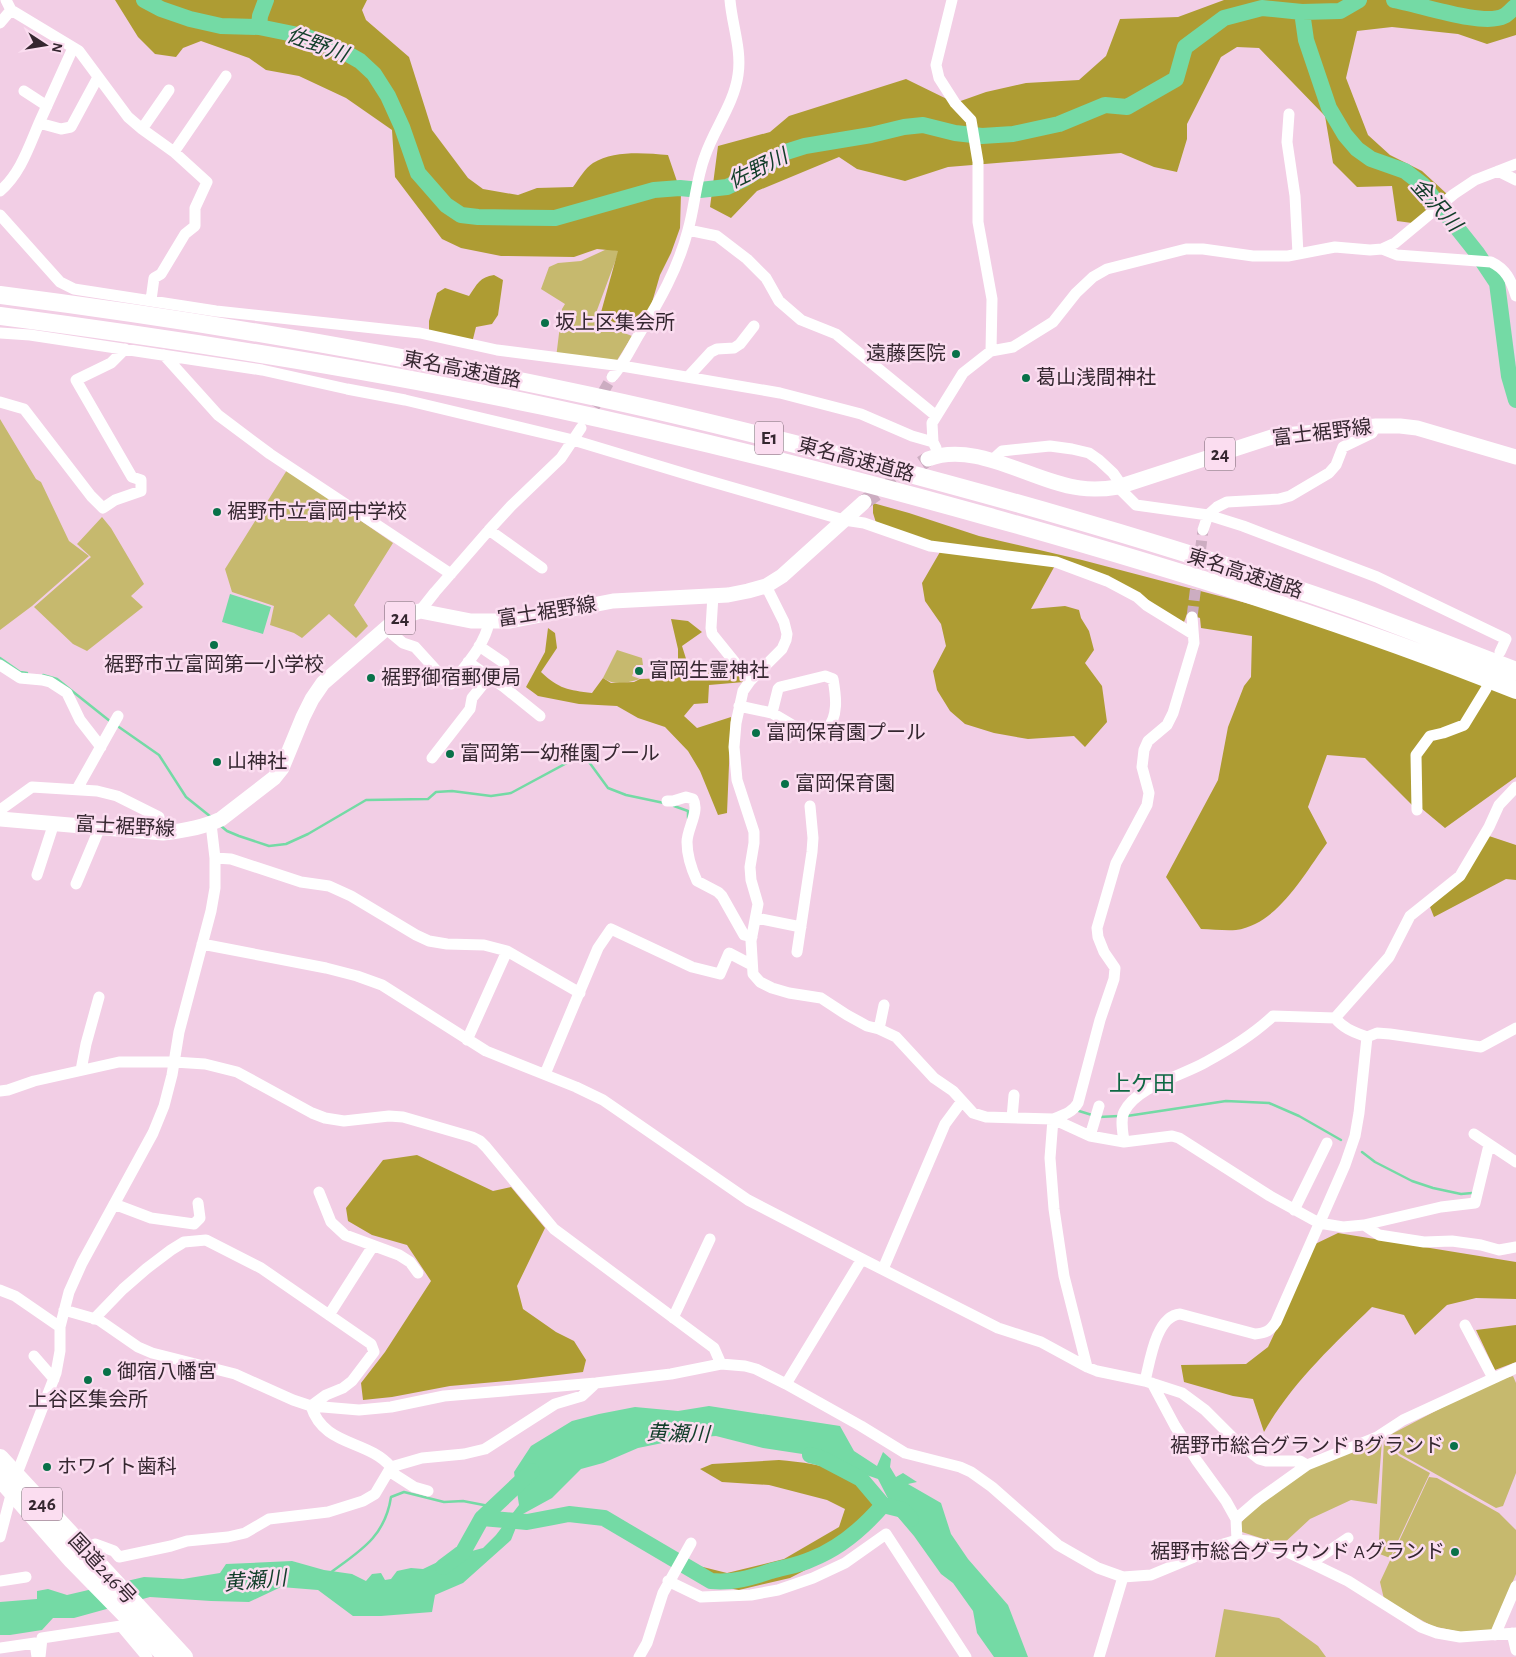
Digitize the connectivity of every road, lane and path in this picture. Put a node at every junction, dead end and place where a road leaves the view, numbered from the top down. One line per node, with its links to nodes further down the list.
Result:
1 (730, 0): 20 (street)
2 (952, 0): 30 (street)
3 (9, 5): 4 (street); 5 (street)
4 (0, 23)
5 (73, 48): 7 (street); 10 (street)
6 (226, 76): 14 (street)
7 (98, 77): 12 (street); 13 (street)
8 (169, 90): 13 (street)
9 (24, 91): 10 (street)
10 (46, 106): 12 (street)
11 (1289, 114): 22 (street)
12 (39, 122): 18 (street)
13 (142, 129): 14 (street)
14 (174, 152): 25 (street)
15 (1516, 164): 16 (street)
16 (1498, 171): 17 (street); 21 (street)
17 (1516, 180)
18 (0, 191)
19 (0, 215): 25 (street)
20 (688, 230): 32 (street); 36 (street)
21 (1382, 249): 22 (street); 24 (street)
22 (1298, 254): 30 (street)
23 (0, 295): 64 (highway, 東名高速道路 / E1)
24 (1516, 296)
25 (151, 300): 32 (street)
26 (0, 316): 68 (highway, 東名高速道路 / E1)
27 (754, 326): 34 (street)
28 (0, 332): 29 (street)
29 (125, 349): 31 (street); 35 (street)
30 (991, 352): 36 (street)
31 (164, 355): 39 (street); 50 (street)
32 (622, 366): 33 (street); 34 (street)
33 (612, 377)
34 (688, 377): 40 (street)
35 (0, 402)
36 (935, 415): 40 (street)
37 (1376, 426): 41 (main road, 富士裾野線 / 24); 43 (main road, 富士裾野線 / 24); 45 (street)
38 (581, 428): 39 (street)
39 (573, 440): 46 (street); 47 (street)
40 (933, 452): 42 (main road, 富士裾野線 / 24)
41 (1516, 457)
42 (991, 461): 43 (main road, 富士裾野線 / 24); 43 (street)
43 (1120, 487): 45 (street)
44 (864, 502): 46 (main road, 富士裾野線 / 24)
45 (1208, 515): 48 (street); 58 (street)
46 (844, 520): 51 (main road, 富士裾野線 / 24); 57 (street)
47 (489, 530): 49 (street); 50 (street)
48 (1203, 530)
49 (542, 568)
50 (451, 574): 53 (street)
51 (766, 586): 52 (main road, 富士裾野線 / 24); 66 (street)
52 (713, 595): 55 (main road, 富士裾野線 / 24); 66 (street)
53 (420, 611): 55 (main road, 富士裾野線 / 24); 56 (main road, 富士裾野線 / 24)
54 (1192, 617): 57 (street)
55 (489, 622): 59 (street)
56 (385, 628): 61 (street); 83 (main road, 富士裾野線 / 24)
57 (1193, 634): 112 (street)
58 (1511, 641): 60 (street)
59 (479, 646): 61 (street); 62 (street)
60 (1500, 652)
61 (468, 662): 65 (street)
62 (504, 663)
63 (0, 665): 73 (street)
64 (1516, 671)
65 (489, 677): 72 (street); 74 (street)
66 (750, 681): 69 (street)
67 (1486, 690): 80 (street)
68 (1516, 690)
69 (740, 706): 70 (street); 89 (street)
70 (772, 713): 70 (street)
71 (118, 716): 73 (street)
72 (540, 716)
73 (101, 747): 76 (street)
74 (432, 758)
75 (1516, 787): 99 (street)
76 (77, 789): 79 (street); 85 (street)
77 (667, 801): 91 (street)
78 (810, 806): 90 (street)
79 (0, 810)
80 (1417, 810)
81 (0, 819): 82 (main road, 富士裾野線 / 24)
82 (54, 823): 84 (main road, 富士裾野線 / 24); 87 (street)
83 (211, 824): 85 (main road, 富士裾野線 / 24); 86 (street)
84 (100, 827): 85 (main road, 富士裾野線 / 24); 88 (street)
85 (160, 833)
86 (215, 858): 92 (street); 93 (street)
87 (37, 875)
88 (76, 884)
89 (756, 918): 90 (street); 91 (street)
90 (801, 927): 94 (street)
91 (752, 937): 95 (street)
92 (202, 944): 103 (street); 104 (street)
93 (507, 951): 96 (street); 103 (street)
94 (797, 952)
95 (752, 965): 96 (street); 101 (street)
96 (580, 993): 106 (street)
97 (98, 997): 105 (street)
98 (884, 1005): 101 (street)
99 (1335, 1018): 102 (street); 115 (street)
100 (1516, 1028): 102 (street)
101 (879, 1029): 109 (street)
102 (1367, 1037): 123 (street)
103 (467, 1040): 106 (street)
104 (174, 1062): 105 (street); 121 (street); 134 (street)
105 (81, 1070): 107 (street)
106 (545, 1074): 128 (street)
107 (0, 1091)
108 (1014, 1095): 111 (street)
109 (962, 1100): 111 (street); 129 (street)
110 (1099, 1106): 114 (street)
111 (1012, 1118): 112 (street)
112 (1053, 1119): 114 (street); 140 (street)
113 (1474, 1134): 117 (street)
114 (1090, 1136): 115 (street)
115 (1124, 1142): 122 (street)
116 (1327, 1143): 122 (street)
117 (1489, 1145): 118 (street); 124 (street)
118 (1516, 1162)
119 (319, 1192): 126 (street)
120 (198, 1203): 121 (street)
121 (114, 1204): 132 (street)
122 (1294, 1210): 123 (street)
123 (1319, 1223): 124 (street); 144 (street)
124 (1364, 1225): 127 (street)
125 (710, 1239): 134 (street)
126 (373, 1246): 130 (street); 133 (street)
127 (1516, 1247)
128 (862, 1259): 129 (street); 146 (street)
129 (882, 1269): 140 (street)
130 (418, 1273)
131 (0, 1290): 137 (street)
132 (64, 1310): 135 (street); 137 (street)
133 (329, 1315): 135 (street); 147 (street)
134 (673, 1318): 139 (street)
135 (94, 1319): 147 (street)
136 (1465, 1325): 142 (street)
137 (60, 1327): 143 (street)
138 (34, 1356): 143 (street)
139 (722, 1364): 145 (street); 146 (street)
140 (1087, 1367): 144 (street)
141 (1516, 1368): 142 (street)
142 (1493, 1378): 149 (street)
143 (54, 1380): 151 (street)
144 (1148, 1382): 149 (street); 153 (street)
145 (596, 1383): 147 (street); 150 (street)
146 (786, 1384): 161 (street)
147 (311, 1406): 150 (street)
148 (0, 1458): 151 (highway, 国道246号 / 246)
149 (1307, 1465): 153 (street)
150 (390, 1469): 152 (street); 158 (street)
151 (9, 1482): 154 (street); 158 (highway, 国道246号 / 246)
152 (428, 1490)
153 (1236, 1519): 156 (street)
154 (0, 1537)
155 (1348, 1538): 159 (street)
156 (1237, 1540): 159 (street); 161 (street)
157 (691, 1543): 162 (street)
158 (78, 1555): 165 (highway, 国道246号 / 246)
159 (1311, 1563): 167 (street)
160 (26, 1577): 163 (street)
161 (1123, 1577): 178 (street)
162 (668, 1581): 168 (street); 175 (street)
163 (0, 1582)
164 (1516, 1586): 167 (street)
165 (150, 1630): 173 (highway, 国道246号 / 246); 174 (highway, 国道246号 / 246)
166 (1514, 1633): 167 (street); 170 (street)
167 (1495, 1635)
168 (959, 1647): 176 (street); 177 (street)
169 (0, 1648): 171 (street)
170 (1516, 1650)
171 (39, 1657): 172 (street)
172 (147, 1657)
173 (167, 1657)
174 (184, 1657)
175 (639, 1657)
176 (951, 1657)
177 (966, 1657)
178 (1099, 1657)

